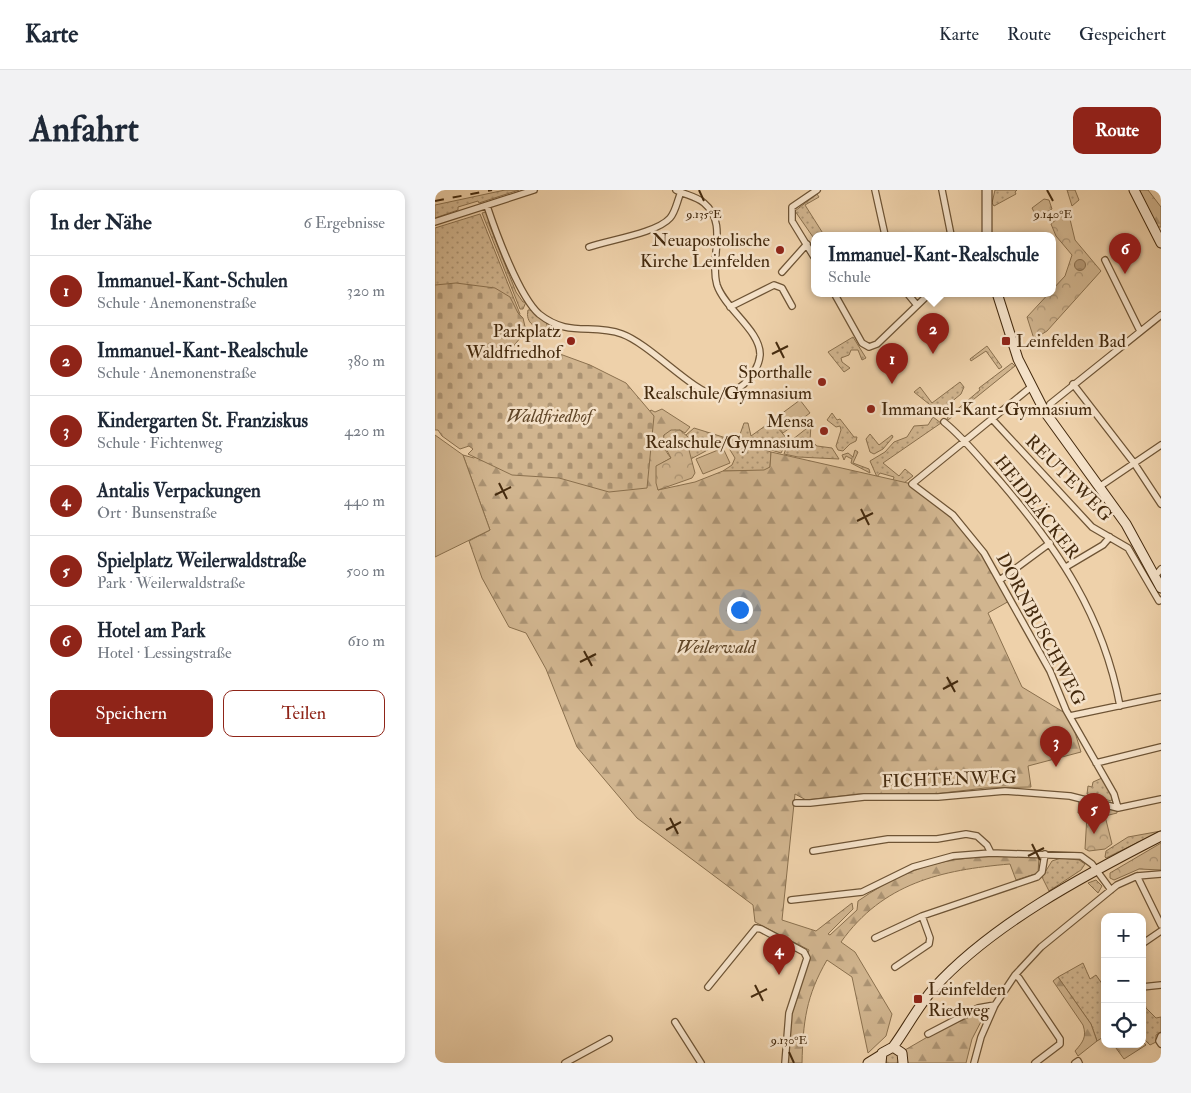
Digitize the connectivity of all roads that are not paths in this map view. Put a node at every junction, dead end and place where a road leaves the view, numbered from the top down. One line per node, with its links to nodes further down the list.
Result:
1 (534, 190): 8 (street)
2 (817, 190): 14 (street)
3 (875, 190): 10 (street)
4 (942, 190): 11 (street)
5 (987, 190): 12 (main road)
6 (1134, 190): 13 (main road)
7 (679, 191): 15 (street); 25 (street)
8 (487, 206): 9 (street); 25 (street)
9 (435, 222)
10 (884, 232)
11 (950, 232)
12 (987, 232)
13 (1161, 243)
14 (807, 244): 16 (street); 18 (street)
15 (589, 247)
16 (811, 251)
17 (1105, 260): 28 (street)
18 (782, 272)
19 (836, 297): 23 (street)
20 (910, 297): 23 (street)
21 (925, 297): 23 (street)
22 (998, 297): 30 (main road)
23 (916, 304)
24 (792, 306): 25 (street)
25 (730, 307)
26 (1159, 316): 27 (street); 28 (street)
27 (1161, 324)
28 (1141, 331): 29 (street)
29 (1073, 384): 31 (street); 36 (street)
30 (1031, 387): 32 (street); 37 (main road)
31 (1050, 404)
32 (992, 419): 34 (street); 39 (street, REUTEWEG)
33 (944, 422): 34 (street, HEIDEÄCKER)
34 (965, 441): 40 (street, HEIDEÄCKER); 43 (street, DORNBUSCHWEG)
35 (1161, 445): 36 (street)
36 (1134, 463): 37 (street); 38 (street)
37 (1099, 486): 42 (main road)
38 (1161, 504)
39 (1110, 537): 41 (street); 45 (street, REUTEWEG)
40 (1050, 543): 41 (street, HEIDEÄCKER); 43 (street)
41 (1066, 567): 47 (street, HEIDEÄCKER)
42 (1158, 573): 44 (main road)
43 (1000, 580): 48 (street, DORNBUSCHWEG)
44 (1161, 588)
45 (1161, 600)
46 (1161, 697): 47 (street)
47 (1120, 706): 48 (street)
48 (1070, 716): 50 (street, DORNBUSCHWEG)
49 (1161, 747): 50 (street)
50 (1096, 763): 53 (street, DORNBUSCHWEG)
51 (1161, 799): 53 (street, FICHTENWEG)
52 (796, 803): 53 (street, FICHTENWEG)
53 (1118, 808)
54 (1161, 836): 58 (main road)
55 (813, 851): 56 (street)
56 (991, 853): 57 (street); 62 (street)
57 (1045, 854): 58 (street); 63 (street)
58 (1097, 870): 61 (street); 79 (main road)
59 (1161, 874): 60 (street)
60 (1137, 876): 61 (street); 64 (street)
61 (1111, 890): 69 (street)
62 (791, 900)
63 (922, 916): 66 (street); 68 (street)
64 (1161, 925)
65 (1161, 931): 67 (street)
66 (875, 938)
67 (1146, 941)
68 (895, 967)
69 (1015, 975): 73 (street); 87 (street)
70 (1161, 985): 72 (street)
71 (708, 987): 83 (street)
72 (1146, 987)
73 (995, 1005): 75 (street); 86 (street)
74 (675, 1022): 82 (street)
75 (928, 1034)
76 (1161, 1036): 78 (street)
77 (609, 1039): 81 (street)
78 (1161, 1044)
79 (897, 1049): 80 (main road); 85 (main road)
80 (881, 1059): 84 (main road)
81 (565, 1063)
82 (701, 1063)
83 (785, 1063)
84 (868, 1063)
85 (903, 1063)
86 (974, 1063)
87 (1035, 1063)

